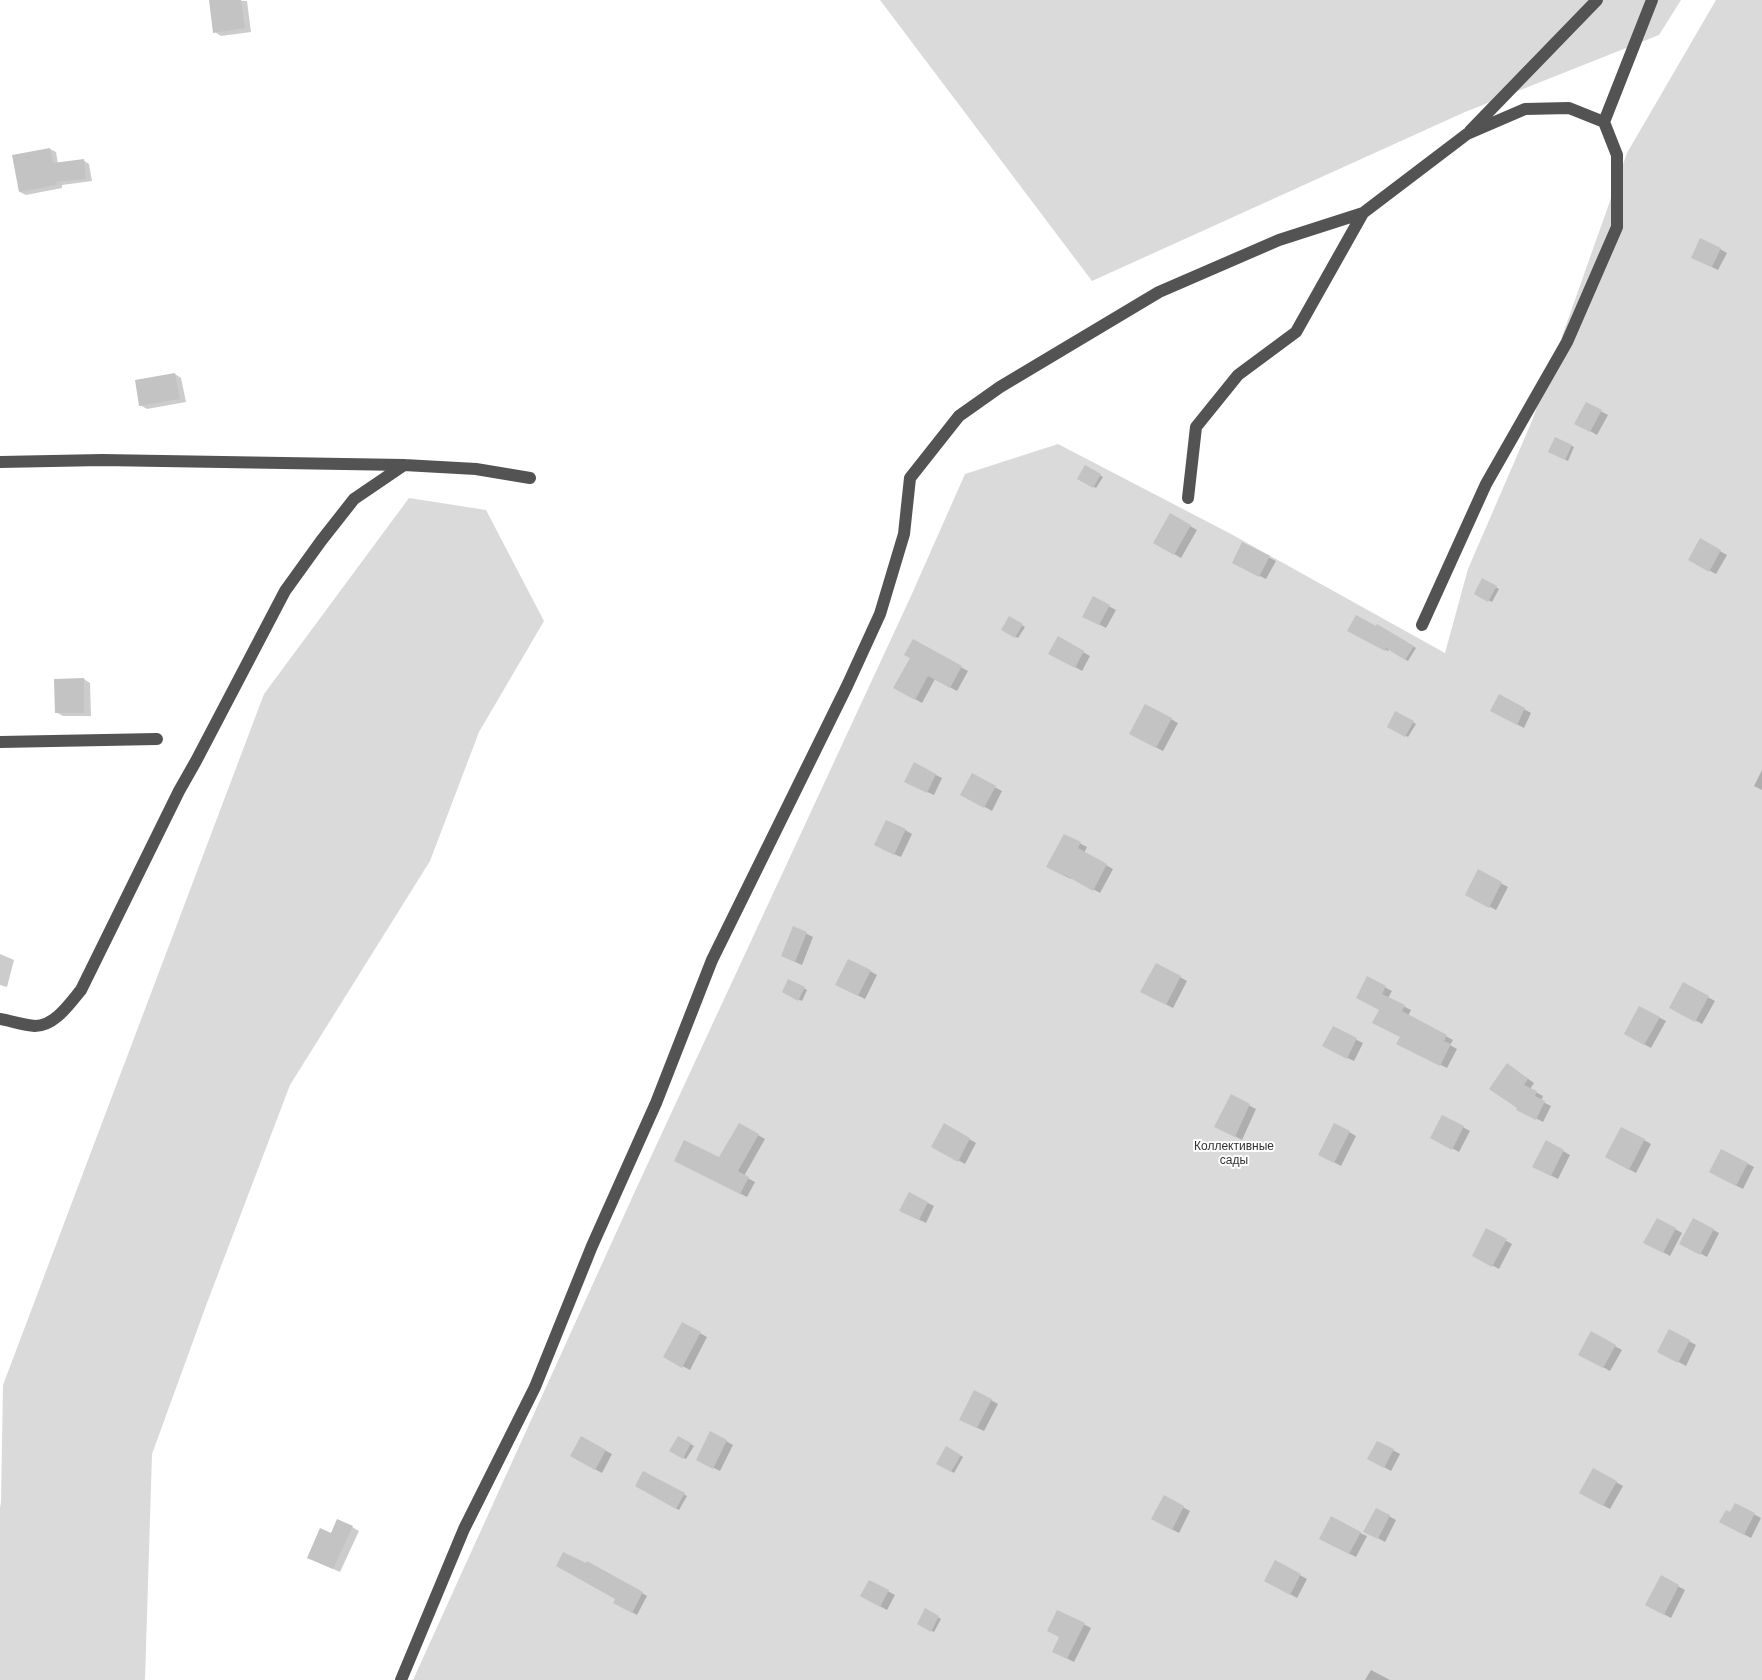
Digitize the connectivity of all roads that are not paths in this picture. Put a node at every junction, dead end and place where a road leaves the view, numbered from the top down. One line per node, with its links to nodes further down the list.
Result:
1 (1597, 0): 4 (street)
2 (1652, 0): 3 (street)
3 (1604, 122): 4 (street); 10 (street)
4 (1467, 134): 5 (street)
5 (1363, 213): 9 (street); 14 (street)
6 (0, 462): 7 (street)
7 (404, 465): 8 (street); 13 (street)
8 (530, 478)
9 (1188, 498)
10 (1422, 625)
11 (157, 739): 12 (street)
12 (0, 742)
13 (0, 1019)
14 (401, 1680)

